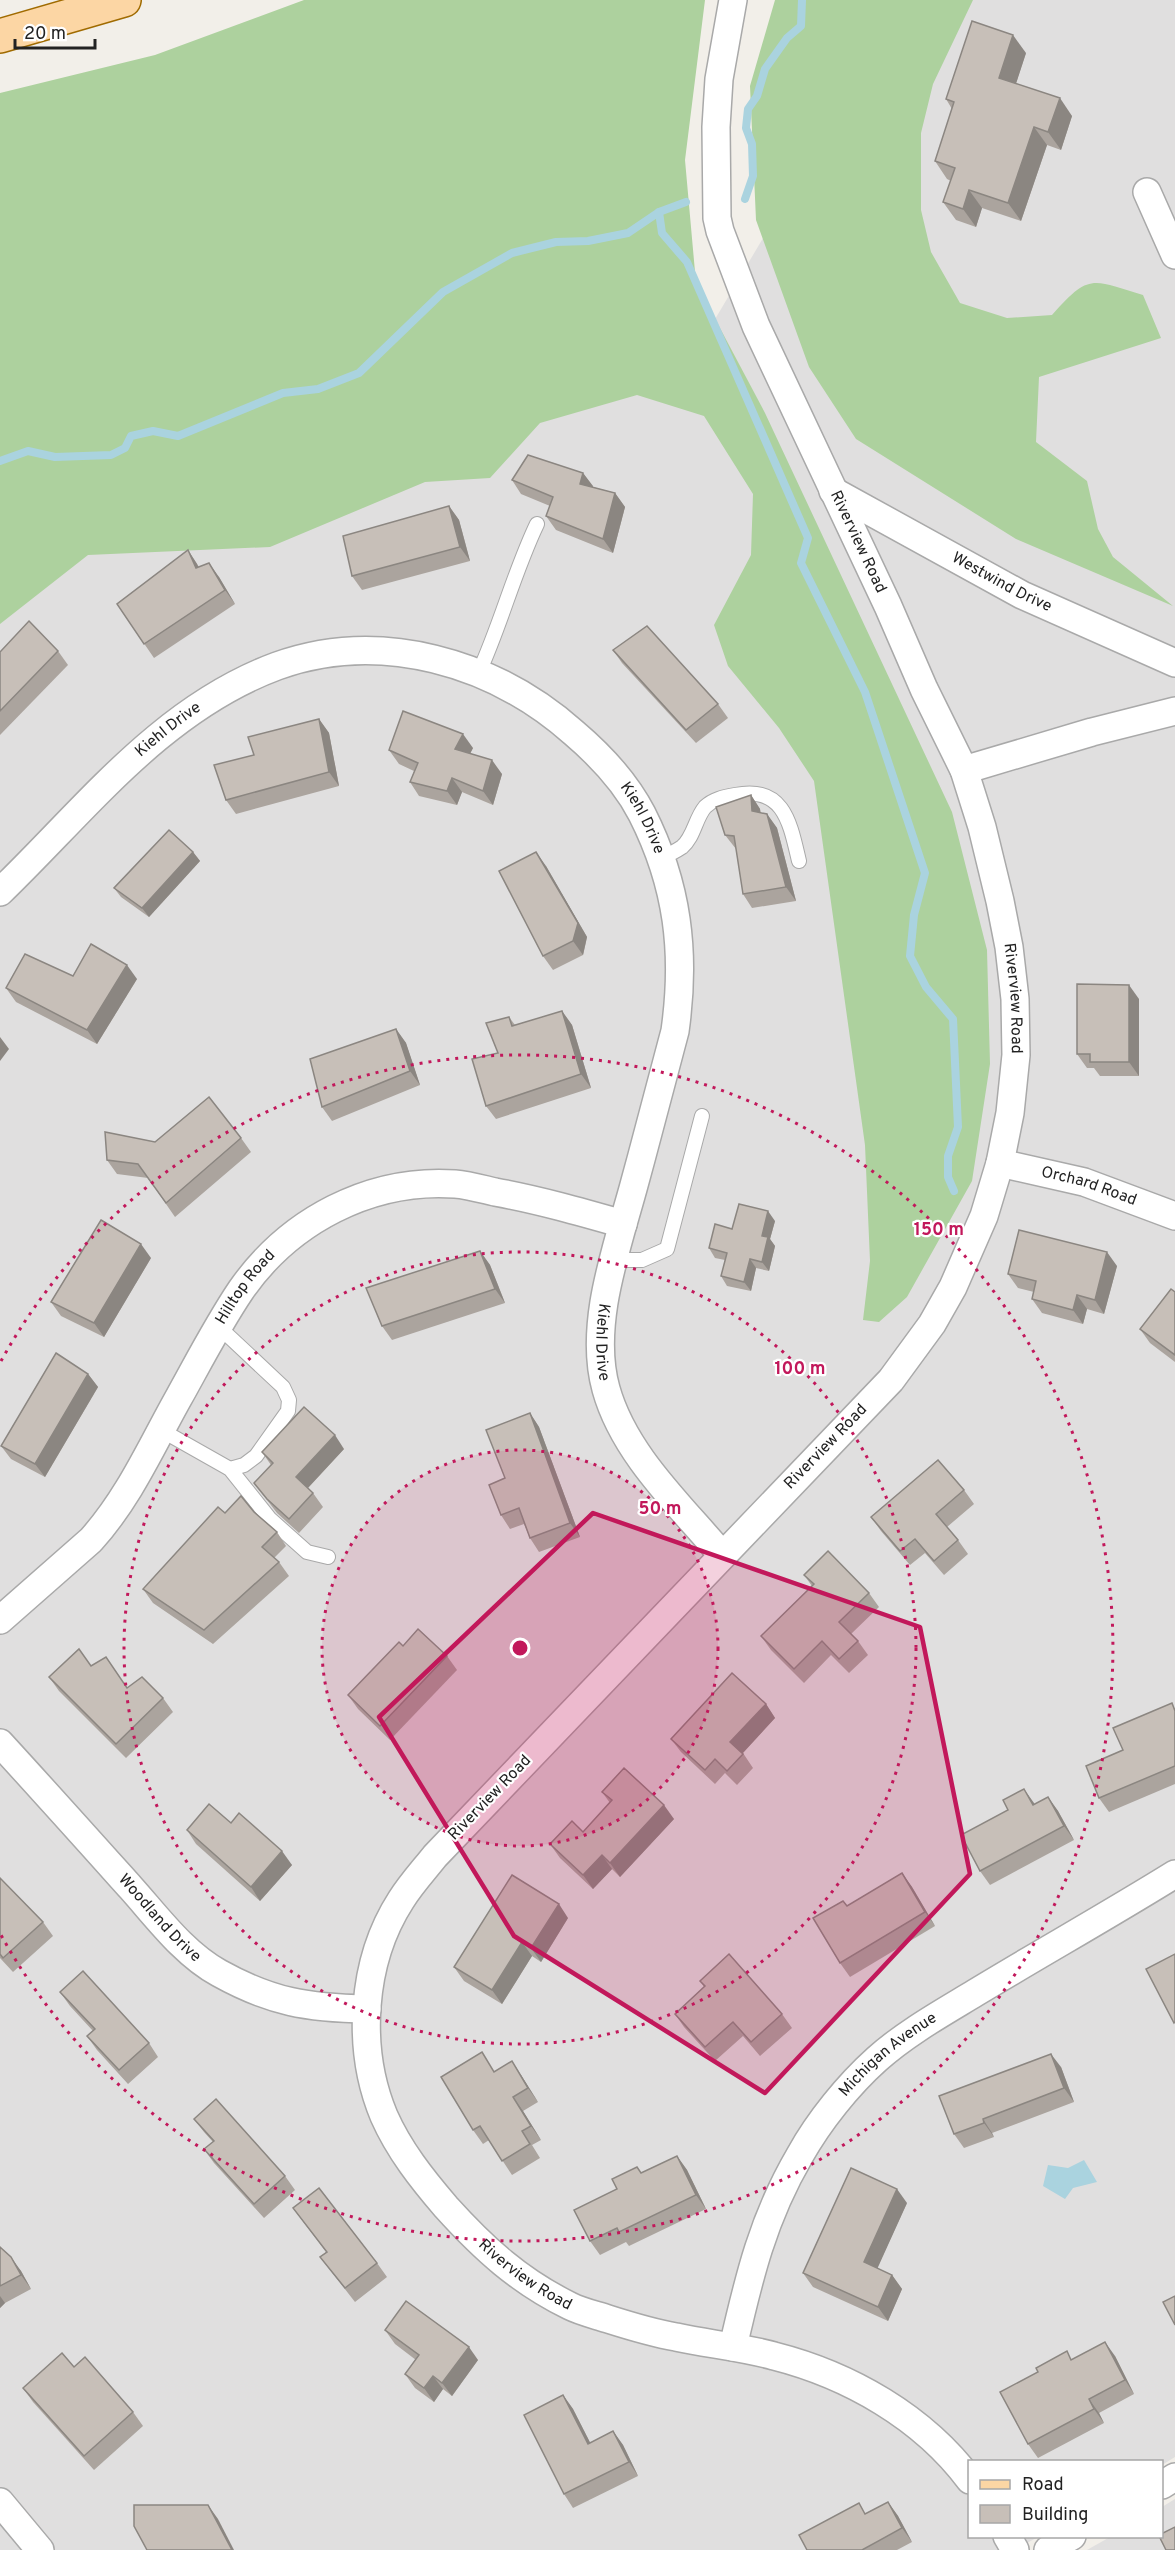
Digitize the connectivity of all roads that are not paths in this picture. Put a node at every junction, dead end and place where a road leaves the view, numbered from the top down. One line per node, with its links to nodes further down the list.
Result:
1 (124, 0): 3 (main road)
2 (733, 0): 6 (street, Riverview Road)
3 (0, 36)
4 (1147, 192): 5 (street)
5 (1175, 255)
6 (833, 491): 8 (street, Westwind Drive); 11 (street, Riverview Road)
7 (537, 524): 9 (lane)
8 (1175, 663)
9 (479, 672): 12 (street, Kiehl Drive); 14 (street, Kiehl Drive)
10 (1175, 711): 11 (street)
11 (964, 770): 16 (street, Riverview Road)
12 (661, 858): 13 (lane); 18 (street, Kiehl Drive)
13 (799, 861)
14 (0, 892)
15 (702, 1116): 19 (lane)
16 (1000, 1162): 17 (street, Orchard Road); 23 (street, Riverview Road)
17 (1175, 1216)
18 (623, 1224): 19 (street, Kiehl Drive); 20 (street, Hilltop Road)
19 (613, 1260): 23 (street, Kiehl Drive)
20 (219, 1327): 21 (street, Hilltop Road); 22 (lane)
21 (161, 1430): 22 (lane); 25 (street, Hilltop Road)
22 (230, 1469): 24 (lane)
23 (722, 1555): 28 (street, Riverview Road)
24 (328, 1557)
25 (0, 1620)
26 (0, 1743): 28 (street, Woodland Drive)
27 (1175, 1874): 29 (street, Michigan Avenue)
28 (367, 2009): 29 (street, Riverview Road)
29 (733, 2347): 30 (street, Riverview Road)
30 (968, 2479)
31 (0, 2502): 33 (street)
32 (1069, 2538): 34 (street)
33 (40, 2550)
34 (1048, 2550)

